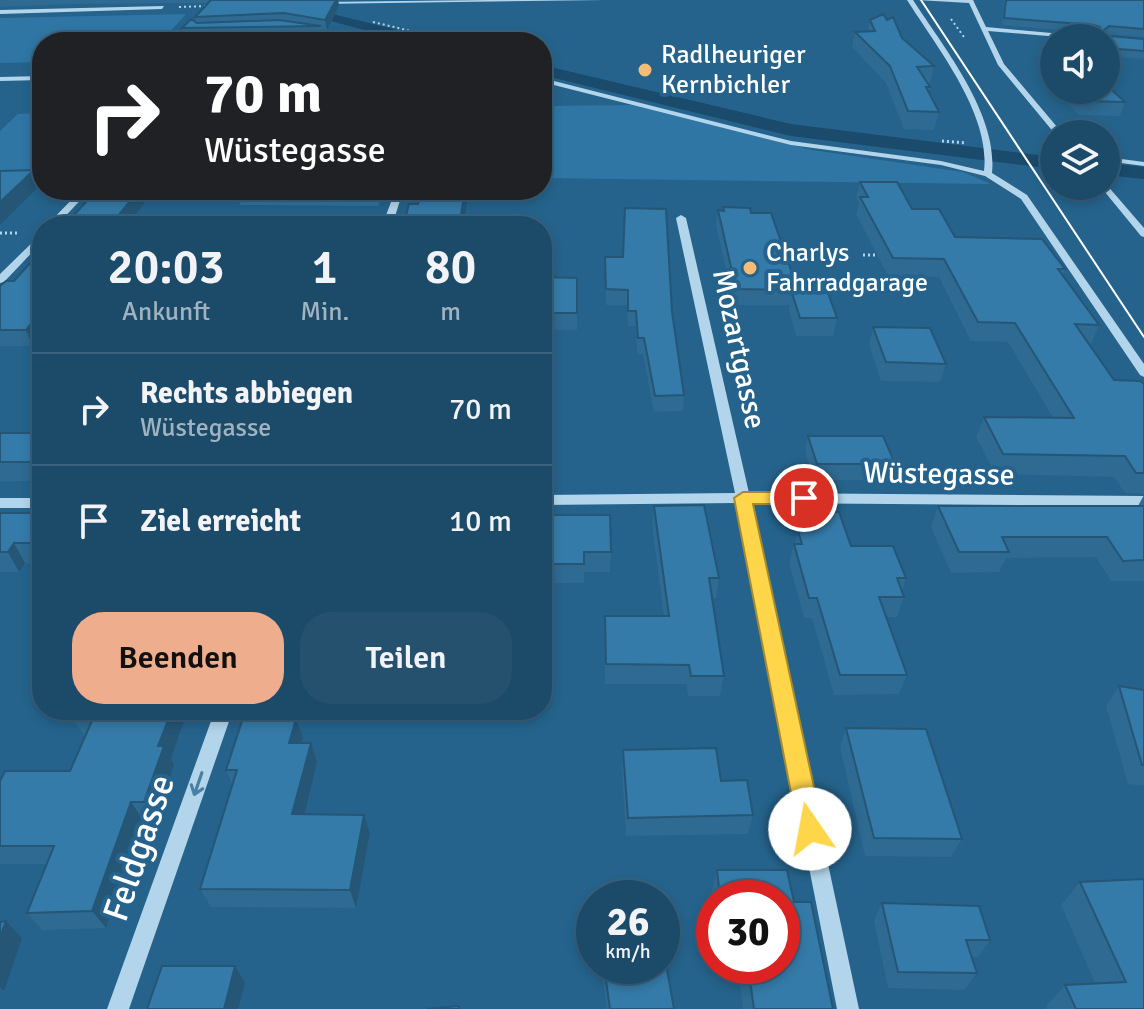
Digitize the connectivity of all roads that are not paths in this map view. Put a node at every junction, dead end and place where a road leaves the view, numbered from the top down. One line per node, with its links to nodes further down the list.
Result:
1 (105, 0): 8 (street)
2 (601, 0): 6 (street)
3 (910, 0): 20 (street)
4 (920, 0): 5 (street)
5 (971, 1): 11 (street)
6 (315, 4)
7 (162, 7): 8 (street)
8 (94, 9): 9 (street)
9 (0, 12)
10 (292, 29): 12 (street)
11 (984, 29): 13 (street); 17 (street)
12 (314, 32)
13 (1040, 34)
14 (32, 78): 15 (street)
15 (0, 79)
16 (552, 83): 20 (street)
17 (1047, 120)
18 (1120, 161): 19 (street)
19 (1144, 164)
20 (990, 169): 28 (street)
21 (76, 200): 23 (street)
22 (1116, 200): 25 (street)
23 (61, 216)
24 (681, 218): 29 (street, Mozartgasse)
25 (1144, 234)
26 (32, 246): 27 (street)
27 (0, 280)
28 (1144, 373)
29 (743, 498): 30 (street, Wüstegasse); 31 (street, Wüstegasse); 36 (street, Mozartgasse)
30 (552, 500)
31 (1144, 501)
32 (0, 503): 33 (street)
33 (32, 503)
34 (220, 720): 35 (street, Feldgasse, one-way to 35)
35 (118, 1009)
36 (848, 1009)

